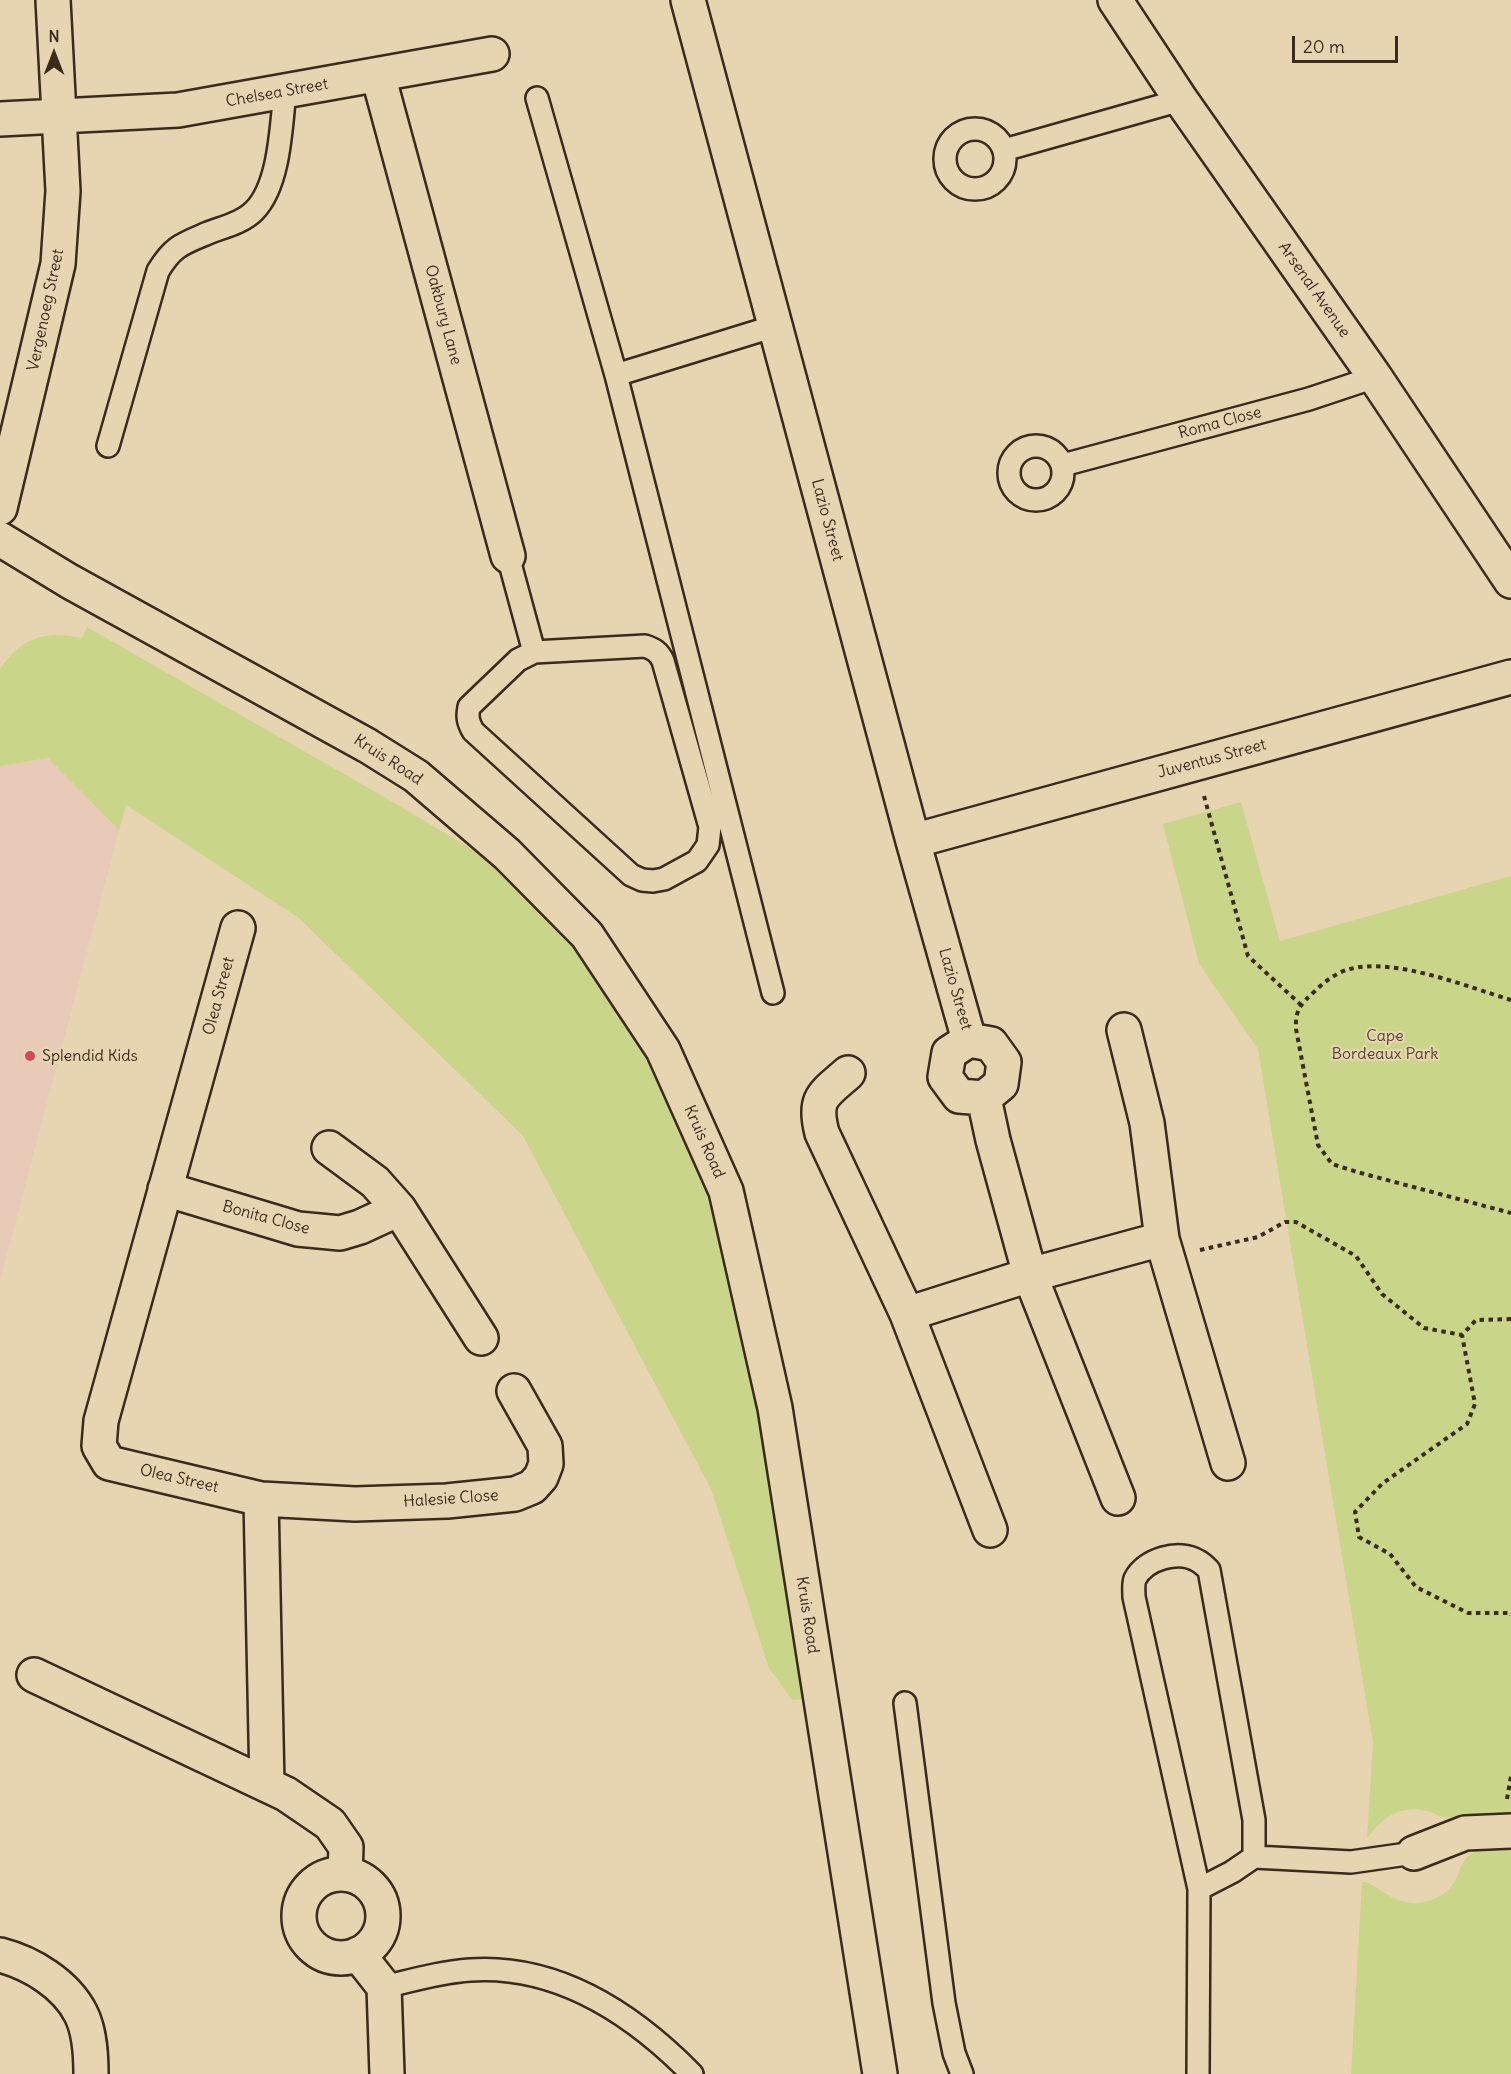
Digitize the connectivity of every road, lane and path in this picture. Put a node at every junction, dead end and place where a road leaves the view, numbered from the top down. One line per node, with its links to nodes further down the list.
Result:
1 (53, 0): 9 (street, Vergenoeg Street)
2 (688, 0): 12 (street, Lazio Street)
3 (1115, 0): 8 (street, Arsenal Avenue)
4 (492, 54): 5 (street, Chelsea Street)
5 (378, 75): 6 (street, Chelsea Street); 19 (street, Oakbury Lane)
6 (285, 91): 9 (street, Chelsea Street); 15 (lane)
7 (537, 98): 13 (lane)
8 (1181, 100): 11 (lane); 14 (street, Arsenal Avenue)
9 (60, 117): 10 (street, Chelsea Street); 17 (street, Vergenoeg Street)
10 (0, 119)
11 (1004, 150)
12 (775, 326): 13 (lane); 24 (street, Lazio Street)
13 (616, 375): 26 (lane)
14 (1375, 377): 16 (lane, Roma Close); 20 (street, Arsenal Avenue)
15 (108, 446)
16 (1063, 465)
17 (0, 508)
18 (0, 539): 65 (street, Kruis Road)
19 (508, 556): 21 (lane)
20 (1511, 581)
21 (534, 652): 21 (lane)
22 (1511, 677): 23 (street, Juventus Street)
23 (1195, 764): 24 (street, Juventus Street); 28 (path)
24 (913, 841): 30 (street, Lazio Street)
25 (238, 928): 34 (street, Olea Street)
26 (773, 993)
27 (1511, 1000): 28 (path)
28 (1301, 1005): 36 (path)
29 (1124, 1030): 37 (street)
30 (969, 1040): 32 (street); 32 (street)
31 (848, 1073): 40 (street)
32 (984, 1098): 39 (street)
33 (329, 1148): 35 (street)
34 (165, 1189): 35 (street, Bonita Close); 46 (street, Olea Street)
35 (399, 1209): 43 (street)
36 (1511, 1213)
37 (1162, 1239): 39 (street); 45 (street)
38 (1206, 1248): 42 (path)
39 (1030, 1275): 40 (street); 47 (street)
40 (907, 1314): 48 (street)
41 (1511, 1319): 42 (path)
42 (1462, 1335): 49 (path)
43 (481, 1338)
44 (514, 1391): 46 (street, Halesie Close)
45 (1228, 1463)
46 (261, 1498): 53 (street)
47 (1118, 1498)
48 (990, 1530)
49 (1511, 1615)
50 (34, 1675): 53 (street)
51 (905, 1703): 66 (lane)
52 (1511, 1776): 54 (path)
53 (267, 1785): 57 (street)
54 (1509, 1818): 55 (street)
55 (1414, 1853): 56 (lane)
56 (1254, 1857): 58 (lane); 58 (lane)
57 (345, 1873): 59 (street); 59 (street)
58 (1199, 1889): 67 (lane)
59 (358, 1954): 61 (street)
60 (0, 1955): 62 (street)
61 (384, 1987): 63 (street); 64 (lane)
62 (91, 2074)
63 (387, 2074)
64 (692, 2074)
65 (879, 2074)
66 (962, 2074)
67 (1198, 2074)

